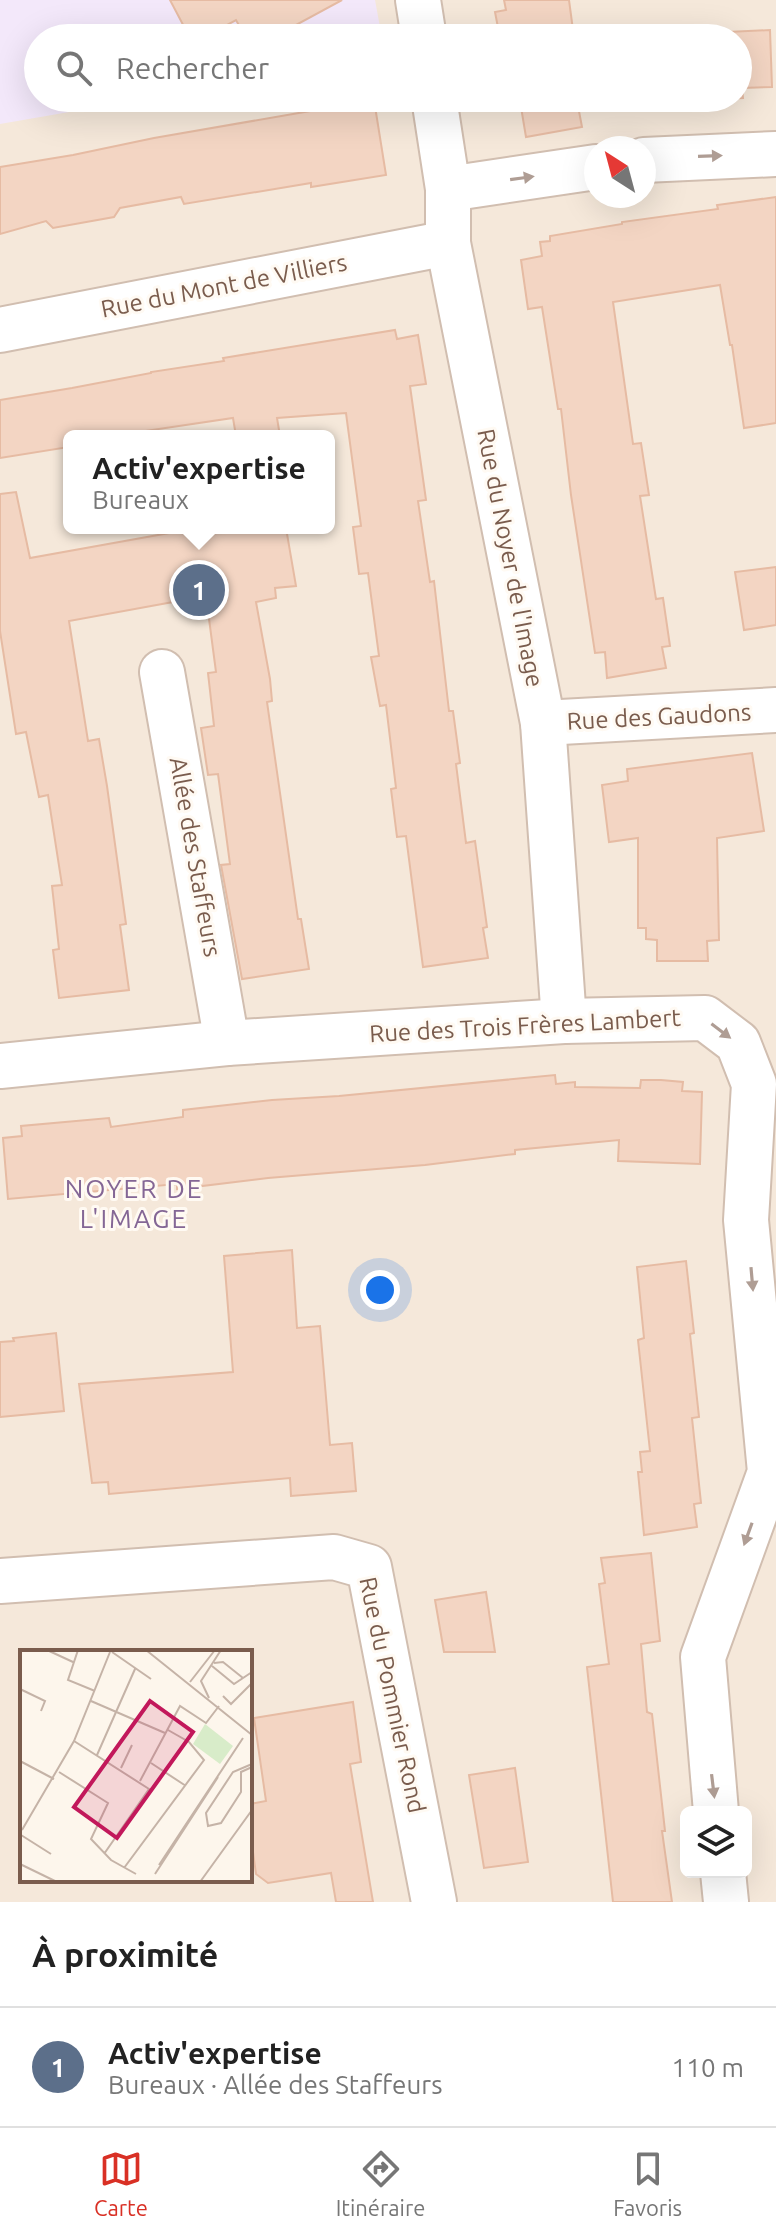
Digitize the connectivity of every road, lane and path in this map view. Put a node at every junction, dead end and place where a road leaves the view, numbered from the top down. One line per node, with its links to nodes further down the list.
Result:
1 (418, 0): 2 (street)
2 (422, 24)
3 (436, 112): 7 (street, Rue du Noyer de l'Image)
4 (776, 154): 5 (street, one-way to 4)
5 (656, 159)
6 (584, 169): 7 (street, one-way to 6)
7 (448, 189): 8 (street, Rue du Noyer de l'Image)
8 (448, 243): 9 (street, Rue du Mont de Villiers); 12 (street, Rue du Noyer de l'Image)
9 (0, 330)
10 (162, 672): 14 (street, Allée des Staffeurs)
11 (776, 710): 12 (street, Rue des Gaudons)
12 (543, 723): 13 (street, Rue du Noyer de l'Image)
13 (564, 1021): 14 (street, Rue des Trois Frères Lambert); 17 (street, Rue des Trois Frères Lambert, one-way to 17)
14 (227, 1043): 15 (street, Rue des Trois Frères Lambert)
15 (0, 1066)
16 (0, 1581): 19 (street, Rue du Pommier Rond)
17 (715, 1806)
18 (724, 1878): 20 (street)
19 (434, 1902)
20 (726, 1902)

